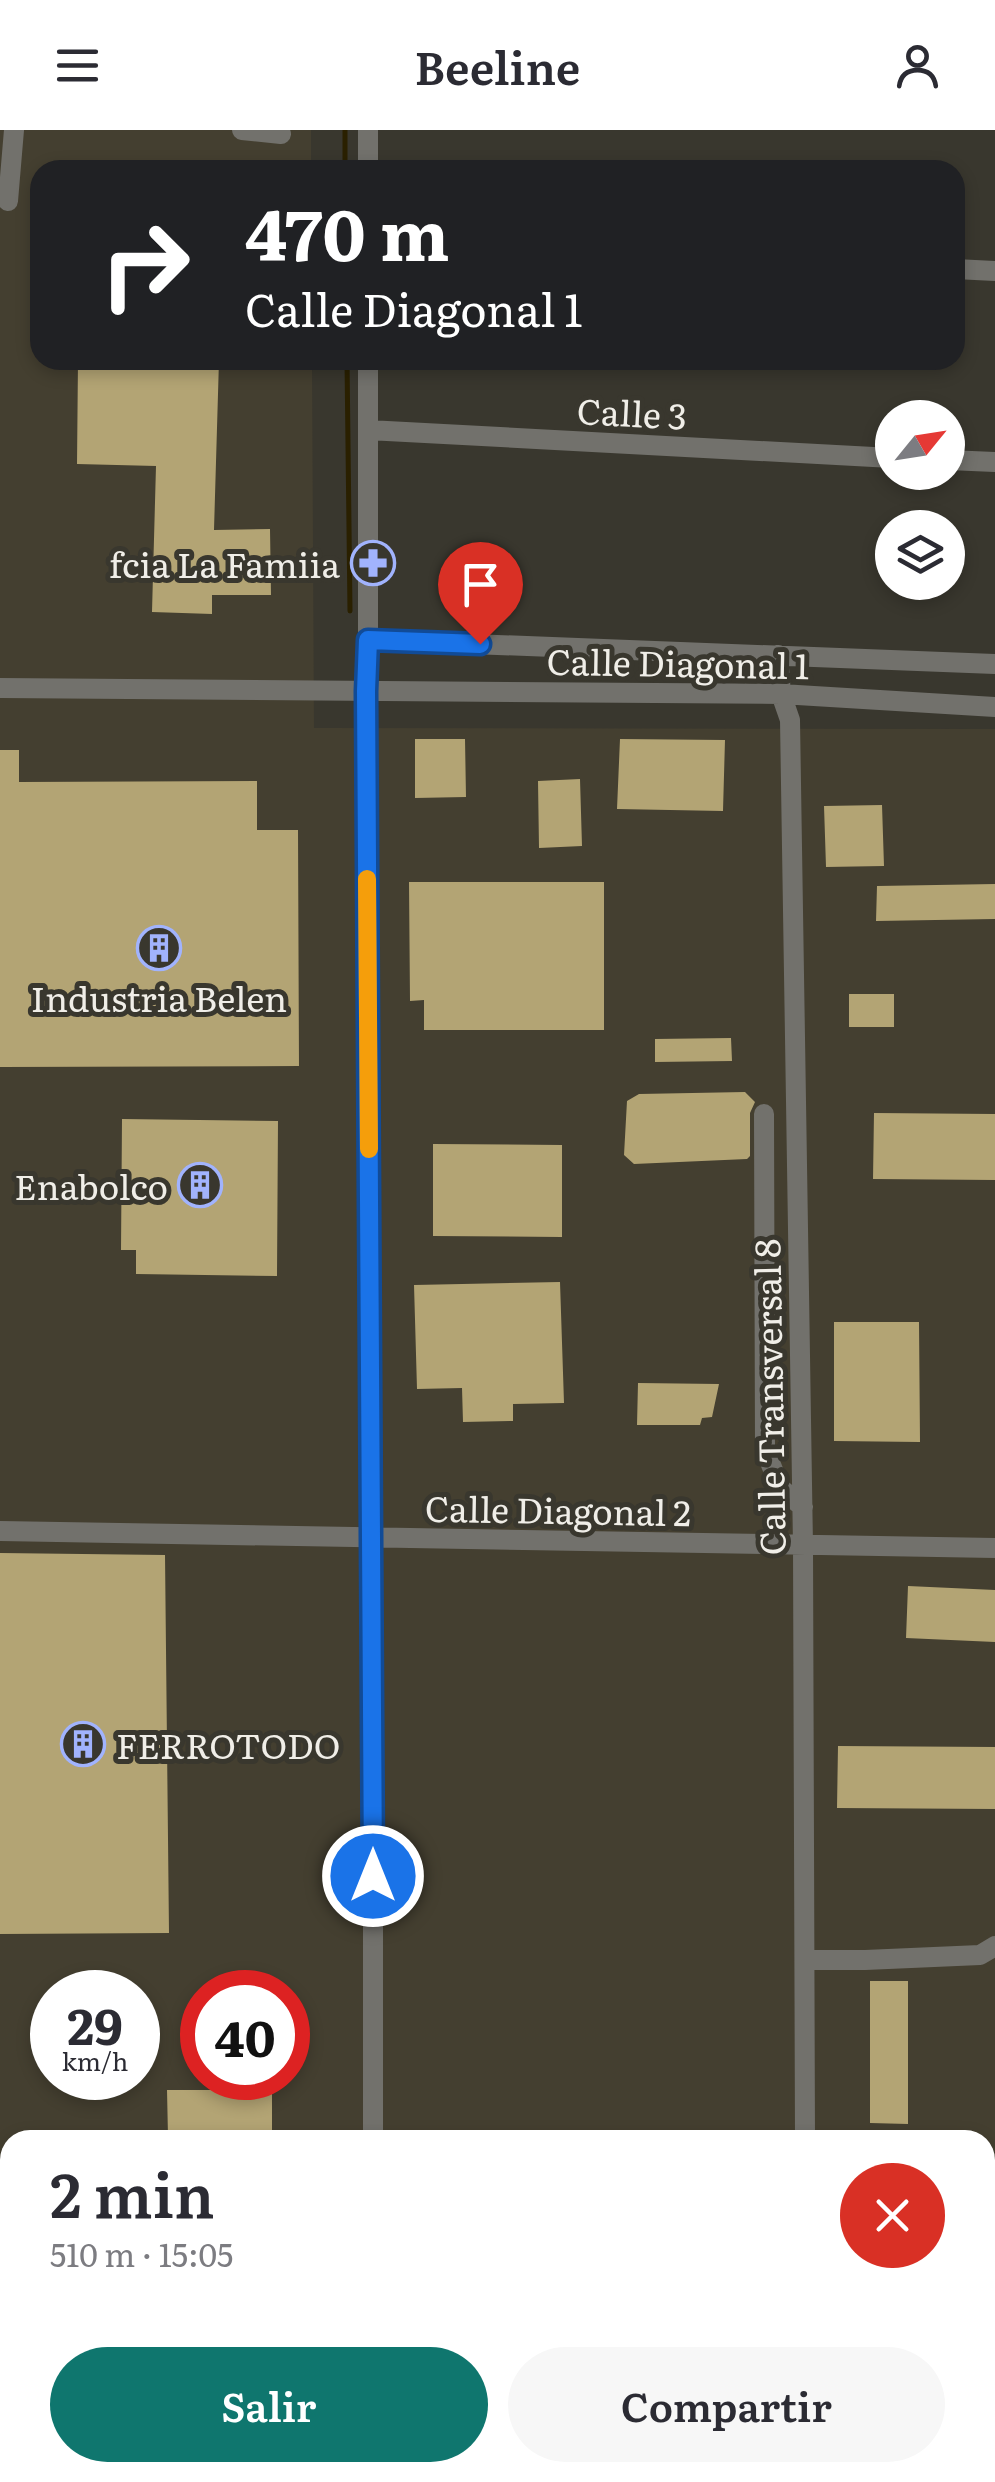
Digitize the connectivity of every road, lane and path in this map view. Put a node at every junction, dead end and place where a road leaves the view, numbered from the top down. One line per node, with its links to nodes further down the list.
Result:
1 (14, 130): 6 (street)
2 (236, 130): 4 (street)
3 (368, 130): 5 (street)
4 (281, 134)
5 (368, 160)
6 (8, 201)
7 (965, 268): 8 (street)
8 (995, 270)
9 (368, 370): 10 (street)
10 (368, 430): 11 (street, Calle 3); 14 (street)
11 (875, 457)
12 (965, 461): 13 (street)
13 (995, 462)
14 (368, 640): 15 (street, Calle Diagonal 1); 18 (street)
15 (778, 655): 16 (street, Calle Diagonal 1); 19 (street, Calle Transversal 8)
16 (995, 664)
17 (0, 688): 18 (street, Calle Diagonal 1)
18 (366, 691): 19 (street, Calle Diagonal 1); 24 (street)
19 (782, 694): 20 (street, Calle Diagonal 1); 22 (street, Calle Transversal 8)
20 (995, 707)
21 (764, 1114): 22 (street)
22 (802, 1506): 25 (street, Calle Transversal 8)
23 (0, 1531): 24 (street, Calle Diagonal 2)
24 (372, 1538): 25 (street, Calle Diagonal 2); 29 (street)
25 (804, 1546): 26 (street, Calle Diagonal 2); 28 (street, Calle Transversal 8)
26 (995, 1548)
27 (995, 1946): 28 (street)
28 (804, 1960): 30 (street, Calle Transversal 8)
29 (373, 2130)
30 (805, 2130)

